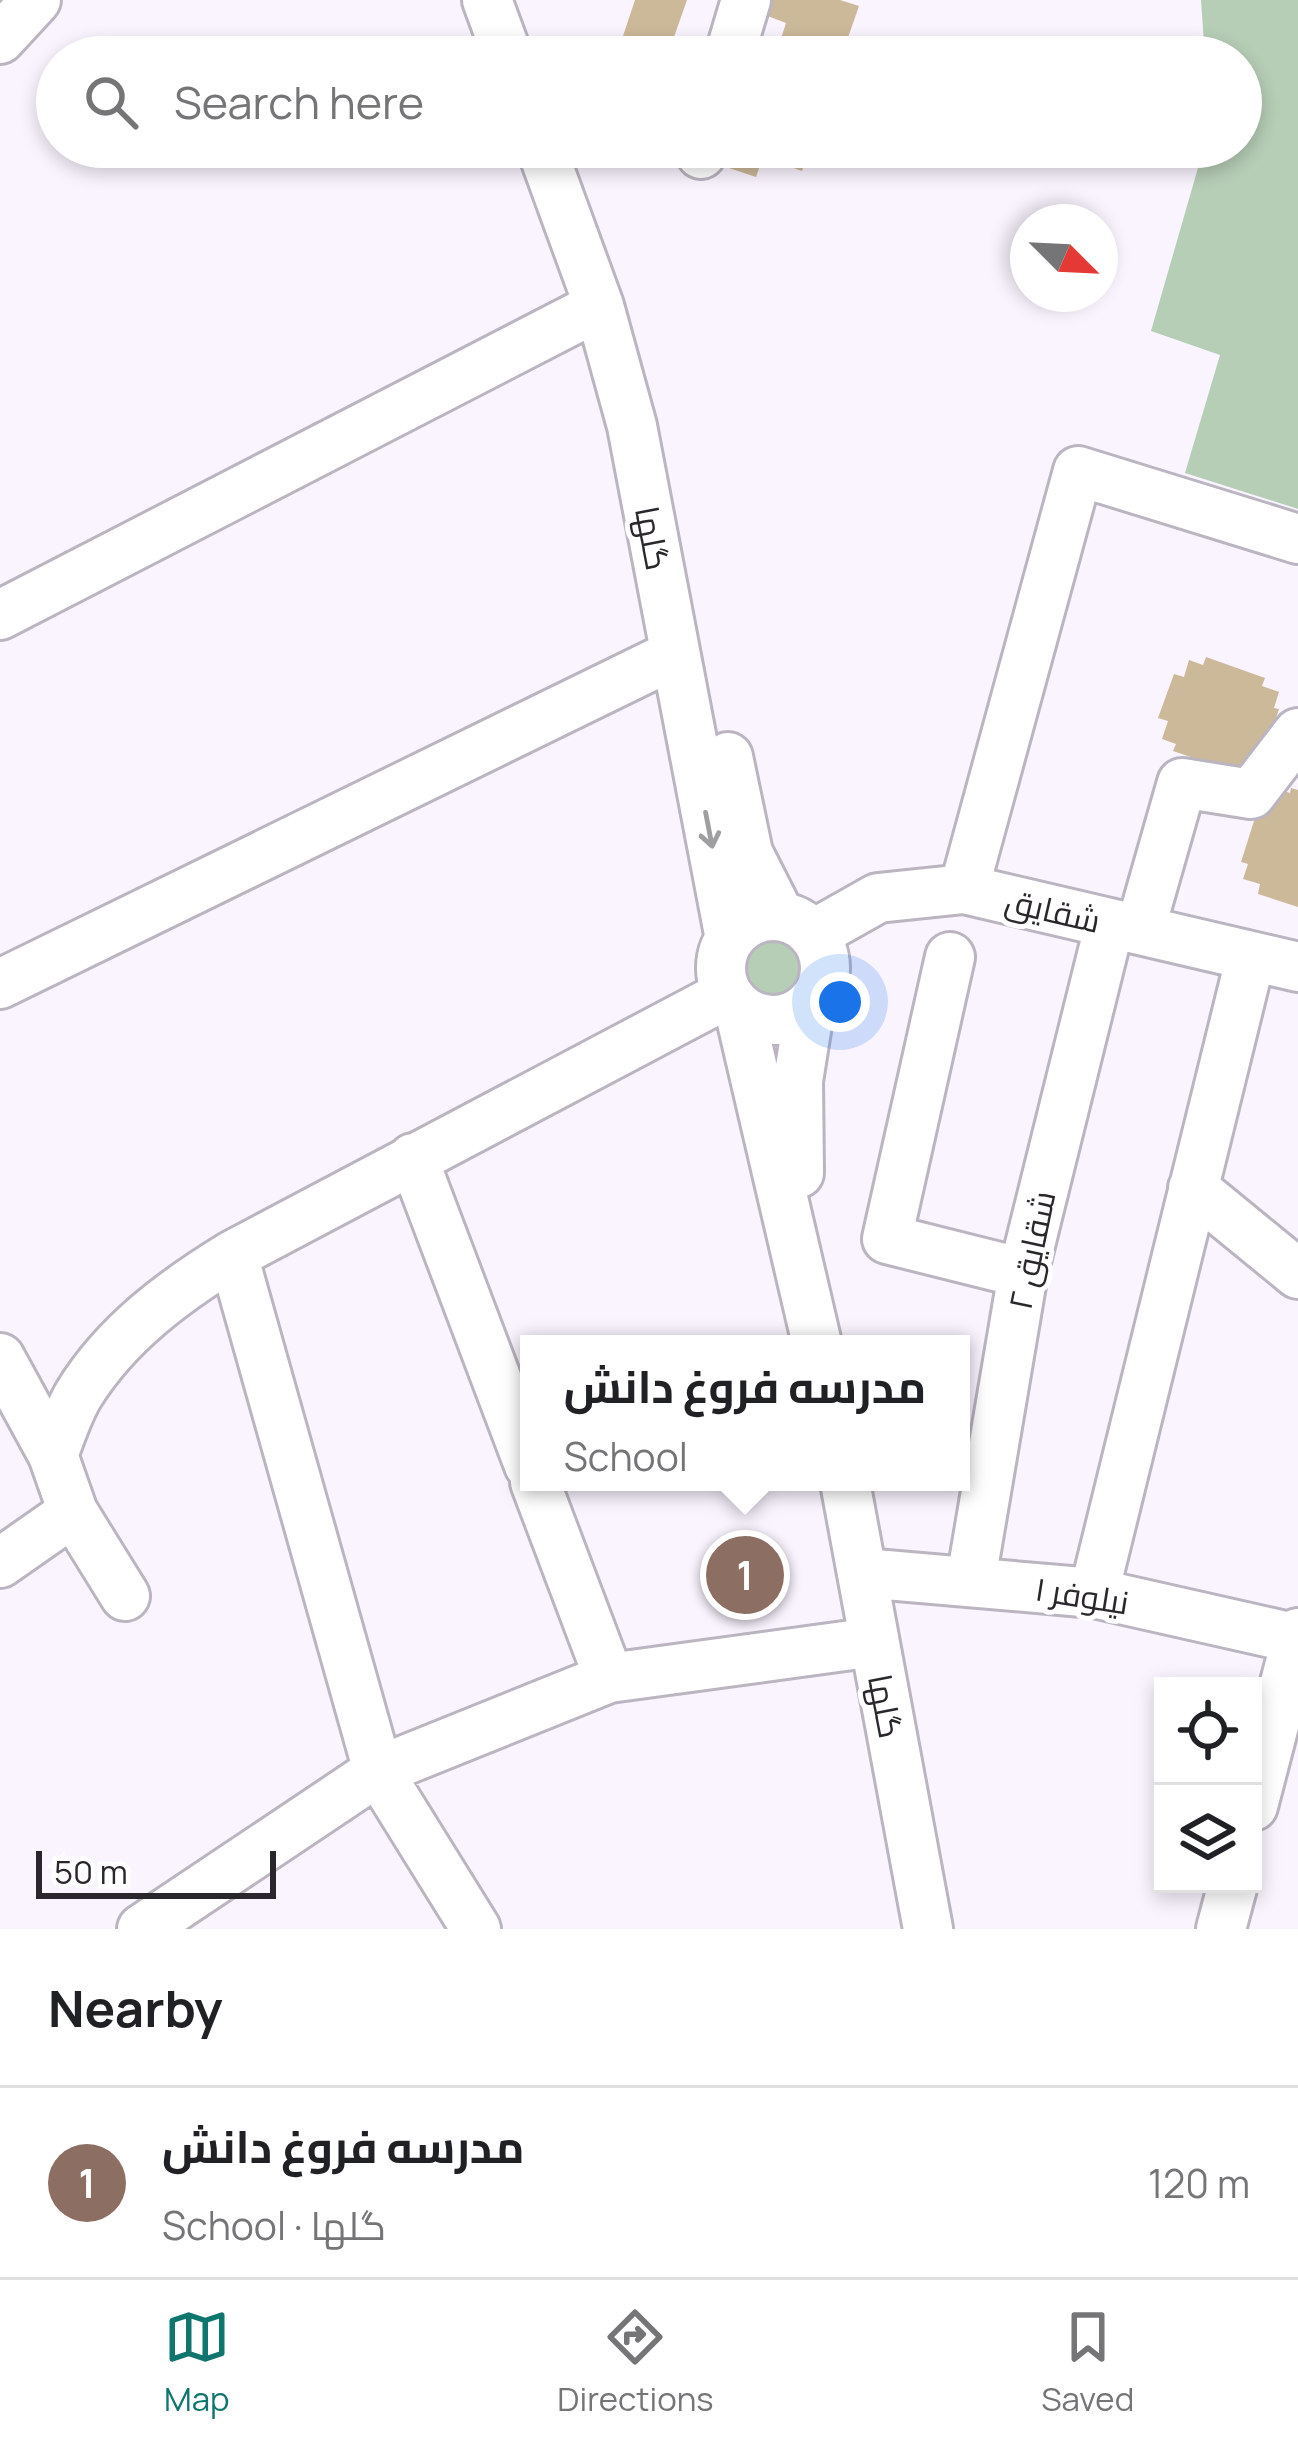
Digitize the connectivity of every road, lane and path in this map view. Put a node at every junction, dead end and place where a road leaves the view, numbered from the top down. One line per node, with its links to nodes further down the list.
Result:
1 (36, 0): 8 (street)
2 (487, 0): 5 (street)
3 (517, 0): 6 (street)
4 (746, 0): 7 (street)
5 (500, 36)
6 (530, 36)
7 (735, 36)
8 (0, 39)
9 (549, 168): 11 (street, گلها)
10 (577, 168): 17 (street, گلها)
11 (599, 306): 13 (street); 14 (street, گلها)
12 (1298, 539): 16 (street)
13 (0, 615)
14 (675, 654): 19 (street, گلها, one-way to 19); 23 (street)
15 (1298, 734): 18 (street, شقایق ۲)
16 (964, 889): 17 (street, شقایق); 18 (street, شقایق)
17 (797, 925): 19 (street); 25 (street)
18 (1125, 927): 20 (street, شقایق); 30 (street, شقایق ۲)
19 (730, 939): 24 (street)
20 (1251, 956): 22 (street, شقایق); 27 (street)
21 (950, 957): 30 (street)
22 (1298, 967)
23 (0, 983)
24 (733, 1001): 25 (street); 26 (street); 29 (street)
25 (810, 1005): 29 (street)
26 (413, 1158): 28 (street); 34 (street)
27 (1193, 1188): 31 (street); 42 (street)
28 (233, 1256): 35 (street); 47 (street)
29 (801, 1262): 32 (street)
30 (1023, 1273): 41 (street, شقایق ۲)
31 (1298, 1274)
32 (815, 1335)
33 (0, 1358): 35 (street)
34 (520, 1441)
35 (53, 1455): 38 (street)
36 (539, 1491): 46 (street)
37 (847, 1491): 40 (street, گلها)
38 (73, 1512): 39 (street); 43 (street)
39 (0, 1563)
40 (863, 1573): 41 (street, نیلوفر ۱); 45 (street, گلها)
41 (971, 1580): 42 (street, نیلوفر ۱)
42 (1094, 1593): 44 (street, نیلوفر ۱)
43 (124, 1596)
44 (1298, 1637): 48 (street)
45 (874, 1642): 46 (street); 52 (street, گلها)
46 (609, 1678): 47 (street)
47 (378, 1771): 50 (street); 51 (street)
48 (1259, 1785)
49 (1231, 1893): 53 (street)
50 (142, 1929)
51 (476, 1929)
52 (928, 1929)
53 (1221, 1929)

